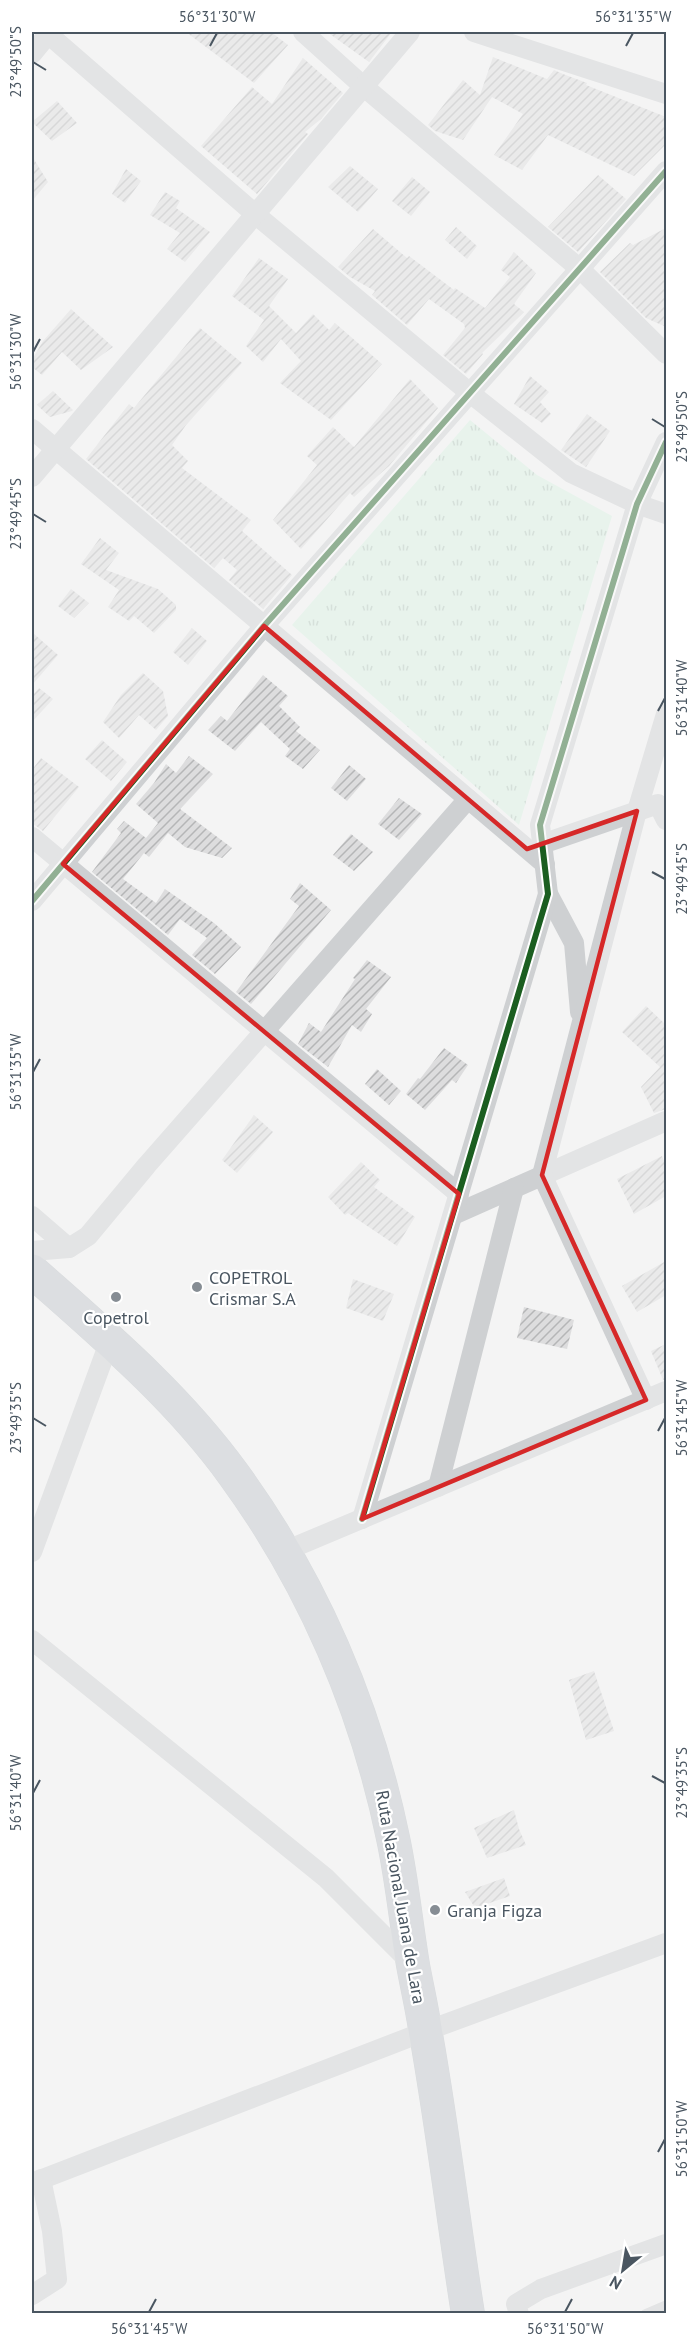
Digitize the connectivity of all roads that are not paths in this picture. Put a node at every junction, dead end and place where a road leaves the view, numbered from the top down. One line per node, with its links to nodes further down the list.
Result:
1 (303, 32): 6 (street)
2 (410, 32): 6 (street)
3 (474, 32): 7 (street)
4 (49, 33): 5 (street); 9 (street)
5 (32, 54)
6 (363, 86): 9 (street); 10 (street)
7 (666, 93)
8 (666, 171): 10 (street)
9 (255, 214): 12 (street); 15 (street)
10 (580, 269): 11 (street); 12 (street)
11 (666, 354)
12 (470, 393): 17 (street); 19 (street)
13 (32, 429): 15 (street)
14 (666, 442): 17 (street)
15 (55, 449): 16 (street); 19 (street)
16 (32, 477)
17 (637, 504): 18 (street); 25 (street)
18 (666, 514)
19 (264, 626): 21 (street); 26 (street)
20 (666, 714): 22 (street)
21 (468, 799): 27 (street); 31 (street)
22 (637, 811): 23 (street); 25 (street); 30 (street)
23 (666, 820)
24 (32, 837): 26 (street)
25 (542, 844): 27 (street)
26 (63, 864): 29 (street); 31 (street)
27 (545, 864): 28 (street)
28 (548, 894): 30 (street); 35 (street)
29 (32, 901)
30 (581, 1026): 33 (street)
31 (264, 1031): 35 (street); 38 (street)
32 (666, 1121): 33 (street)
33 (542, 1175): 34 (street); 43 (street)
34 (514, 1188): 36 (street); 44 (street)
35 (459, 1194): 36 (street)
36 (453, 1215): 45 (street)
37 (32, 1216): 38 (street)
38 (69, 1248): 39 (street)
39 (32, 1251)
40 (32, 1271): 41 (highway, Ruta Nacional Juana de Lara)
41 (110, 1340): 46 (highway, Ruta Nacional Juana de Lara); 47 (street)
42 (666, 1391): 43 (street)
43 (646, 1400): 44 (street)
44 (438, 1487): 45 (street)
45 (362, 1519): 46 (street)
46 (285, 1551): 50 (highway, Ruta Nacional Juana de Lara)
47 (32, 1552)
48 (32, 1640): 50 (street)
49 (666, 1943): 51 (street)
50 (413, 1965): 51 (highway, Ruta Nacional Juana de Lara)
51 (426, 2031): 52 (street); 56 (highway, Ruta Nacional Juana de Lara)
52 (36, 2181): 54 (street)
53 (666, 2244): 57 (street)
54 (32, 2295)
55 (666, 2305): 58 (lane)
56 (468, 2313)
57 (519, 2313)
58 (645, 2313)

